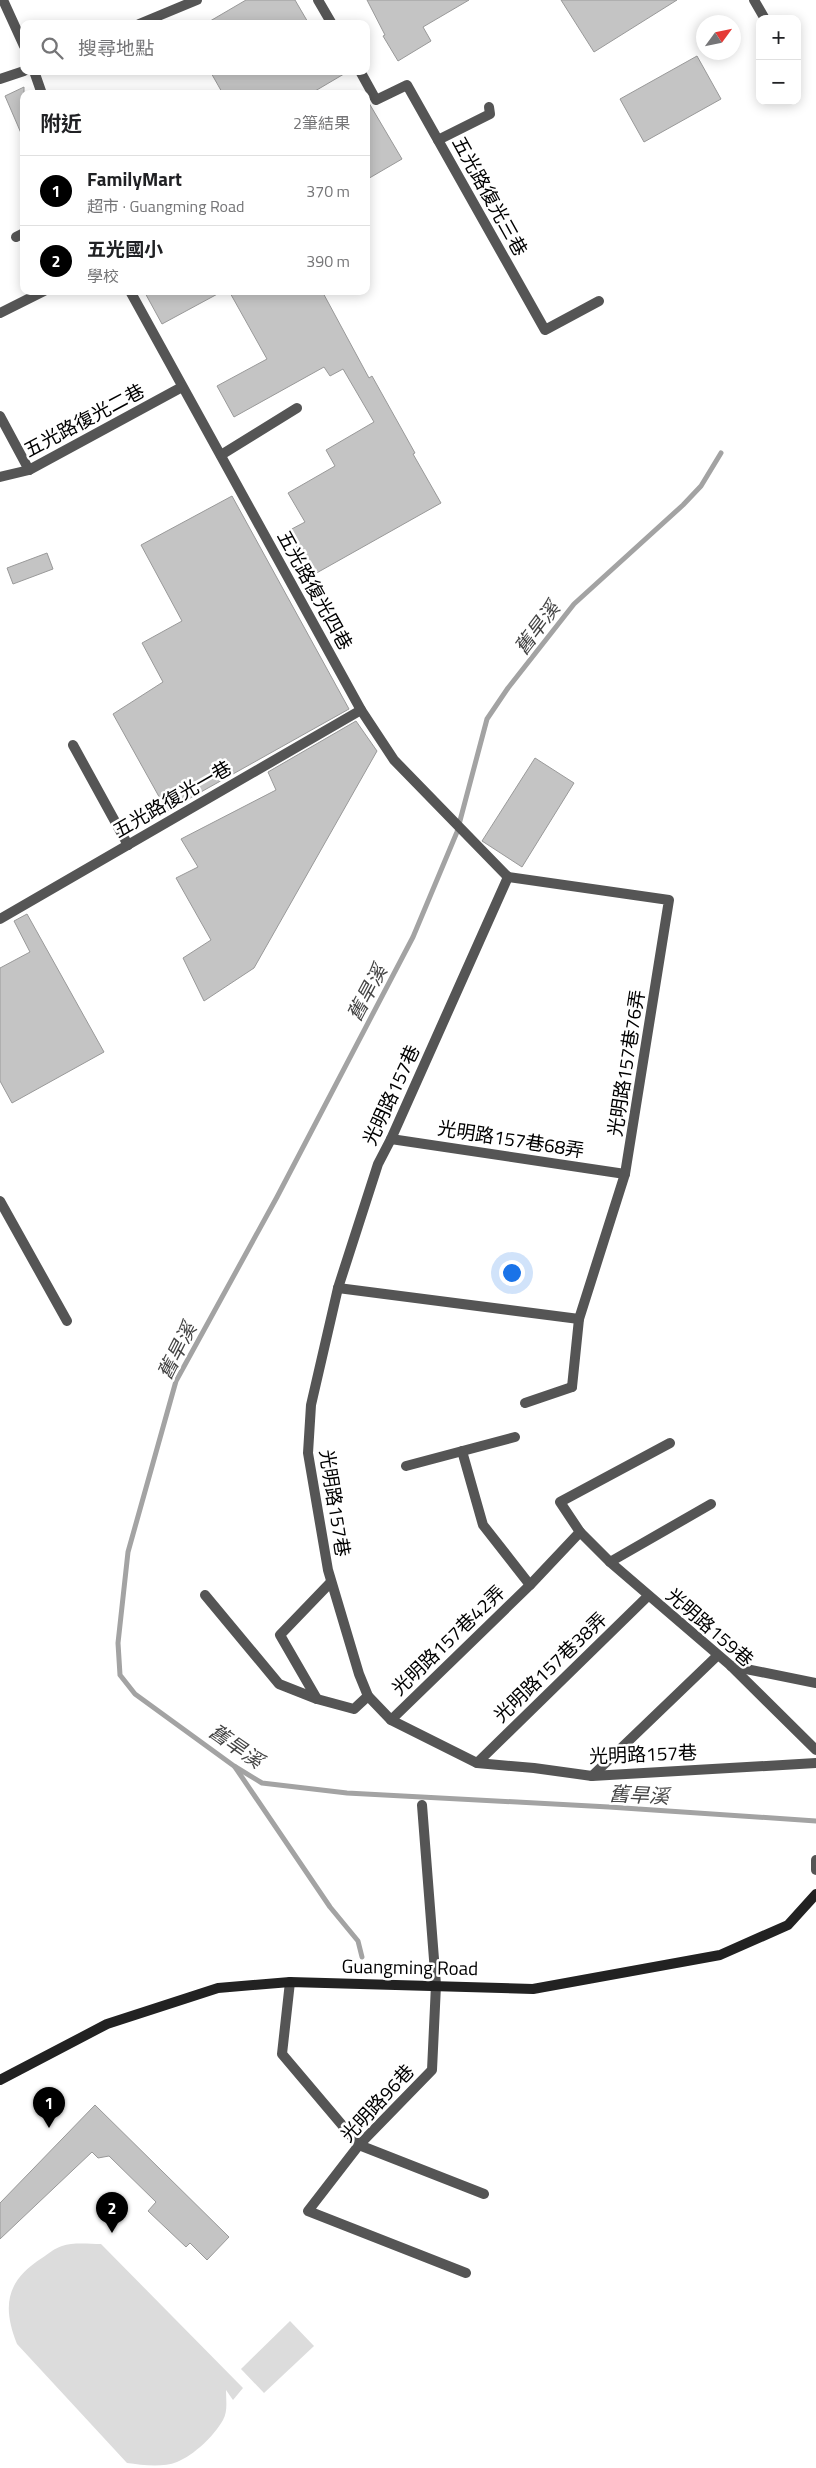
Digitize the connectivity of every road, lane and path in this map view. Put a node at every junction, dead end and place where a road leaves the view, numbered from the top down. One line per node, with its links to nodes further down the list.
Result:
1 (3, 0): 8 (street)
2 (198, 0): 6 (street)
3 (318, 0): 7 (street)
4 (754, 0): 5 (street)
5 (763, 15)
6 (149, 20)
7 (330, 20)
8 (20, 37)
9 (20, 72): 12 (street)
10 (35, 75): 13 (street)
11 (362, 75): 15 (street, 五光路復光三巷)
12 (0, 80)
13 (41, 90)
14 (490, 107): 15 (street)
15 (438, 140): 18 (street, 五光路復光三巷)
16 (36, 295): 19 (street)
17 (132, 295): 20 (street, 五光路復光四巷)
18 (599, 301)
19 (0, 312)
20 (182, 386): 23 (street, 五光路復光四巷); 24 (street, 五光路復光二巷)
21 (297, 408): 23 (street)
22 (0, 416): 24 (street)
23 (221, 456): 26 (street, 五光路復光四巷)
24 (29, 470): 25 (street, 五光路復光二巷)
25 (0, 477)
26 (361, 710): 28 (street, 五光路復光一巷); 29 (street, 五光路復光四巷)
27 (73, 745): 28 (street)
28 (128, 845): 30 (street, 五光路復光一巷)
29 (508, 877): 31 (street, 光明路157巷); 32 (street, 光明路157巷76弄)
30 (0, 919)
31 (391, 1139): 32 (street, 光明路157巷68弄); 34 (street, 光明路157巷)
32 (625, 1174): 35 (street, 光明路157巷76弄)
33 (0, 1201): 36 (street)
34 (338, 1288): 35 (street); 45 (street, 光明路157巷)
35 (579, 1319): 37 (street, 光明路157巷76弄)
36 (67, 1320)
37 (525, 1403)
38 (515, 1437): 40 (street)
39 (670, 1443): 43 (street, 光明路159巷)
40 (462, 1452): 41 (street); 46 (street, 光明路157巷42弄)
41 (406, 1466)
42 (711, 1504): 44 (street)
43 (580, 1532): 44 (street, 光明路159巷); 46 (street, 光明路157巷42弄)
44 (610, 1562): 48 (street, 光明路159巷)
45 (332, 1582): 52 (street, 光明路157巷); 53 (street)
46 (530, 1585): 54 (street, 光明路157巷42弄)
47 (205, 1595): 53 (street)
48 (648, 1596): 49 (street, 光明路159巷); 57 (street, 光明路157巷38弄)
49 (717, 1656): 50 (street, 光明路159巷); 58 (street)
50 (730, 1665): 51 (street); 55 (street, 光明路159巷)
51 (816, 1683)
52 (368, 1696): 53 (street); 54 (street, 光明路157巷)
53 (317, 1699)
54 (390, 1720): 57 (street, 光明路157巷)
55 (816, 1750)
56 (816, 1763): 58 (street, 光明路157巷)
57 (478, 1764): 58 (street, 光明路157巷)
58 (592, 1776)
59 (422, 1805): 64 (street, 光明路96巷)
60 (816, 1860): 61 (street)
61 (816, 1870)
62 (816, 1894): 64 (street, Guangming Road)
63 (290, 1982): 64 (street, Guangming Road); 65 (street, Guangming Road); 66 (street)
64 (436, 1985): 66 (street, 光明路96巷)
65 (0, 2080)
66 (359, 2146): 67 (street); 68 (street, 光明路96巷)
67 (484, 2194)
68 (466, 2273)

